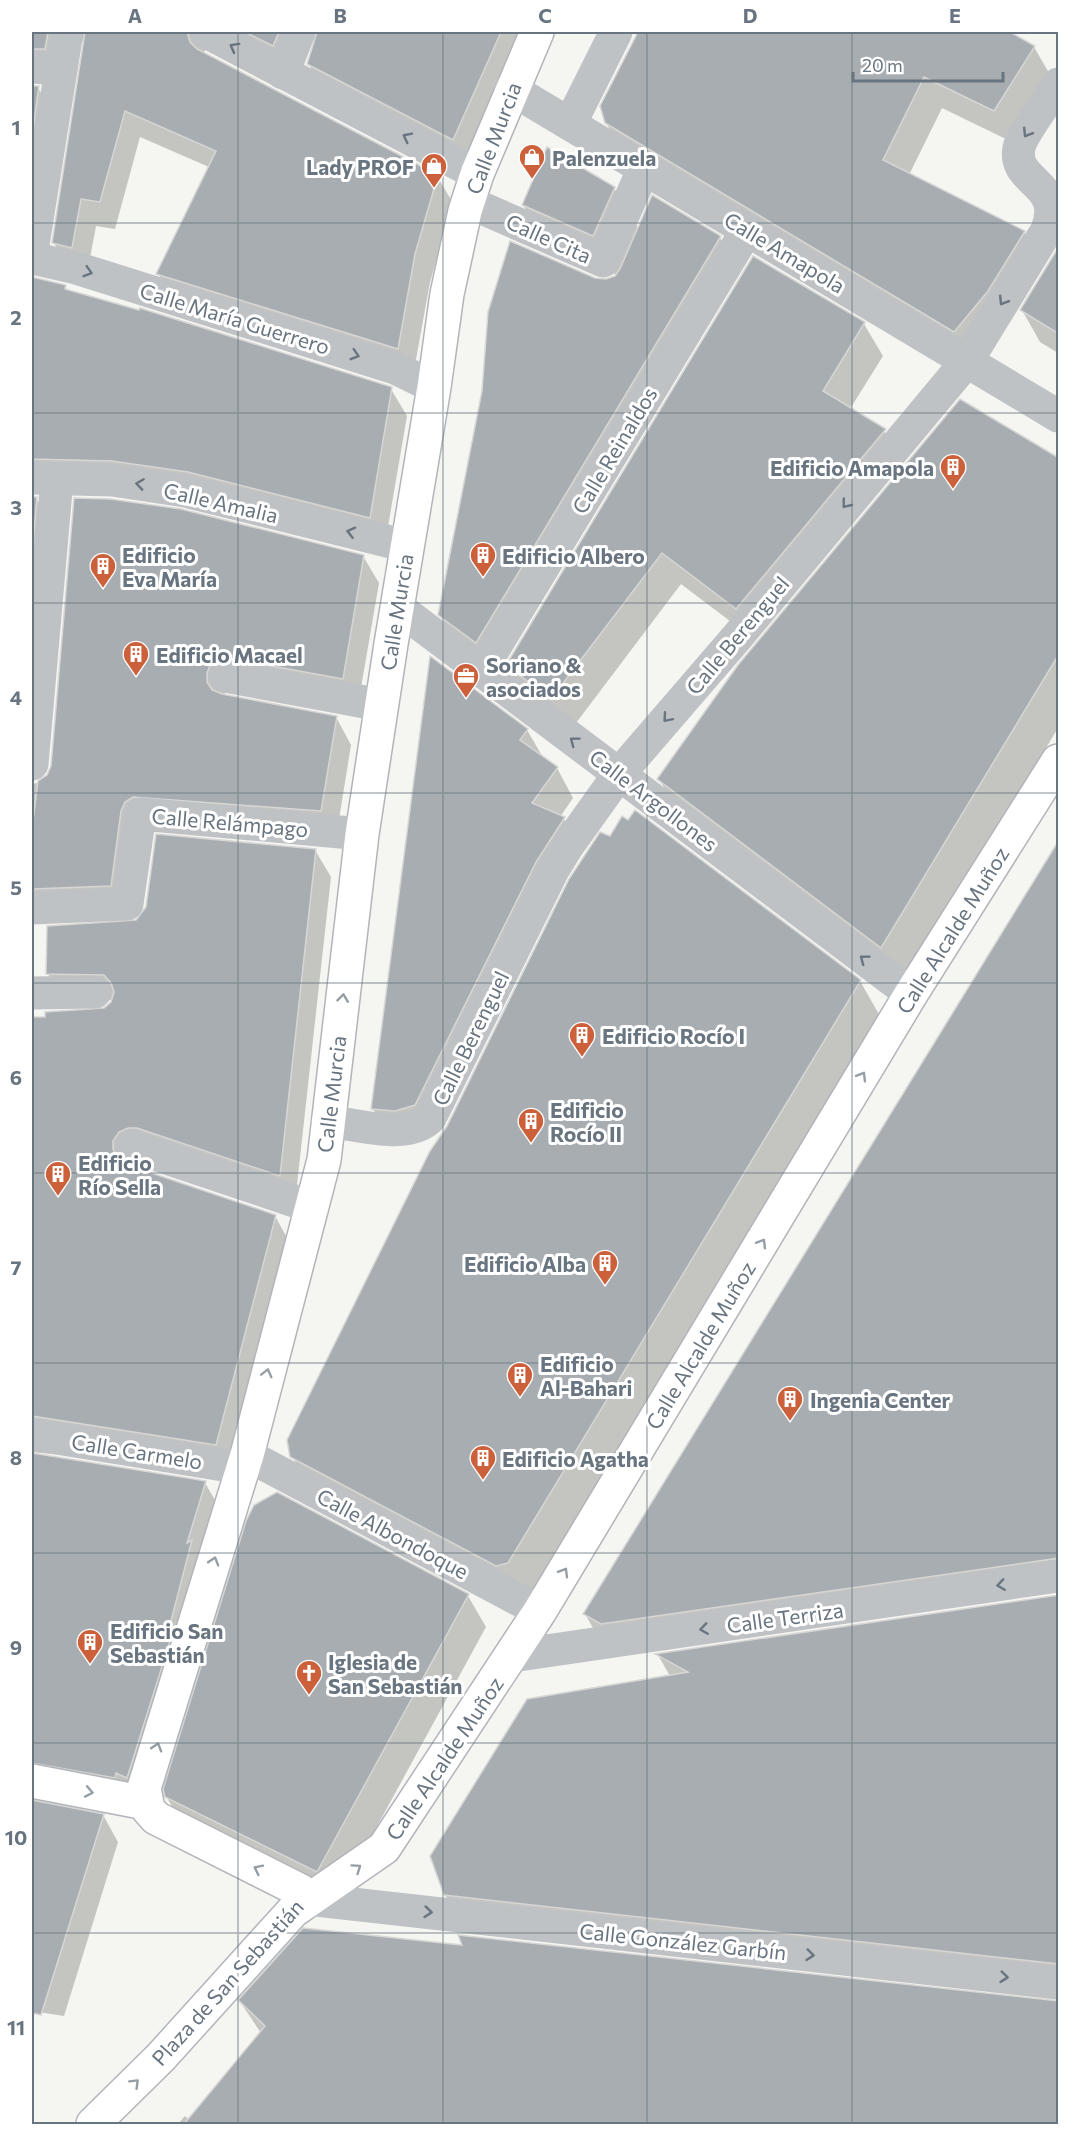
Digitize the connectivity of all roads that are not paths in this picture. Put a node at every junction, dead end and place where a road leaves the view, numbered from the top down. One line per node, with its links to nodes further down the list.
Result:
1 (67, 32): 6 (street)
2 (206, 32): 7 (street, one-way to 2)
3 (299, 32): 7 (street)
4 (537, 32): 9 (main road, Calle Murcia)
5 (616, 32): 10 (street)
6 (46, 68): 14 (street)
7 (283, 73): 12 (street, one-way to 7)
8 (1059, 84): 16 (street, Calle Berenguel, one-way to 16)
9 (511, 89): 10 (street, Calle Amapola); 12 (main road, Calle Murcia)
10 (570, 124): 11 (street, Calle Amapola)
11 (644, 168): 12 (street, Calle Cita); 13 (street, Calle Amapola)
12 (472, 188): 17 (main road, Calle Murcia)
13 (747, 230): 16 (street, Calle Amapola); 22 (street, Calle Reinaldos)
14 (32, 251)
15 (32, 258): 17 (street, Calle María Guerrero, one-way to 17)
16 (967, 361): 18 (street, Calle Amapola); 27 (street, Calle Berenguel, one-way to 27)
17 (434, 387): 20 (main road, Calle Murcia)
18 (1059, 416)
19 (44, 479): 20 (street, Calle Amalia, one-way to 19); 25 (street)
20 (407, 546): 21 (main road, Calle Murcia)
21 (397, 607): 22 (street, Calle Argollones); 24 (main road, Calle Murcia)
22 (481, 670): 27 (street, Calle Argollones, one-way to 22)
23 (225, 676): 24 (street)
24 (381, 705): 28 (main road, Calle Murcia)
25 (32, 764)
26 (1056, 767): 32 (main road, Calle Alcalde Muñoz)
27 (619, 774): 32 (street, Calle Argollones, one-way to 27); 33 (street, Calle Berenguel)
28 (362, 834): 29 (street, Calle Relámpago); 33 (main road, Calle Murcia, one-way to 28)
29 (32, 908)
30 (95, 992): 31 (street)
31 (32, 993)
32 (911, 994): 39 (main road, Calle Alcalde Muñoz, one-way to 32)
33 (328, 1121): 35 (main road, Calle Murcia)
34 (131, 1146): 35 (street)
35 (312, 1207): 37 (main road, Calle Murcia, one-way to 35)
36 (32, 1434): 37 (street, Calle Carmelo)
37 (244, 1462): 39 (street, Calle Albondoque); 42 (main road, Calle Murcia, one-way to 37)
38 (1059, 1576): 40 (street, Calle Terriza, one-way to 40)
39 (540, 1611): 40 (main road, Calle Alcalde Muñoz)
40 (512, 1656): 43 (main road, Calle Alcalde Muñoz, one-way to 40)
41 (32, 1781): 42 (main road, one-way to 42)
42 (146, 1803): 43 (main road, Plaza de San Sebastián, one-way to 42)
43 (308, 1899): 44 (street, Calle González Garbín, one-way to 44); 45 (main road, Plaza de San Sebastián, one-way to 43)
44 (1059, 1983)
45 (93, 2124)

